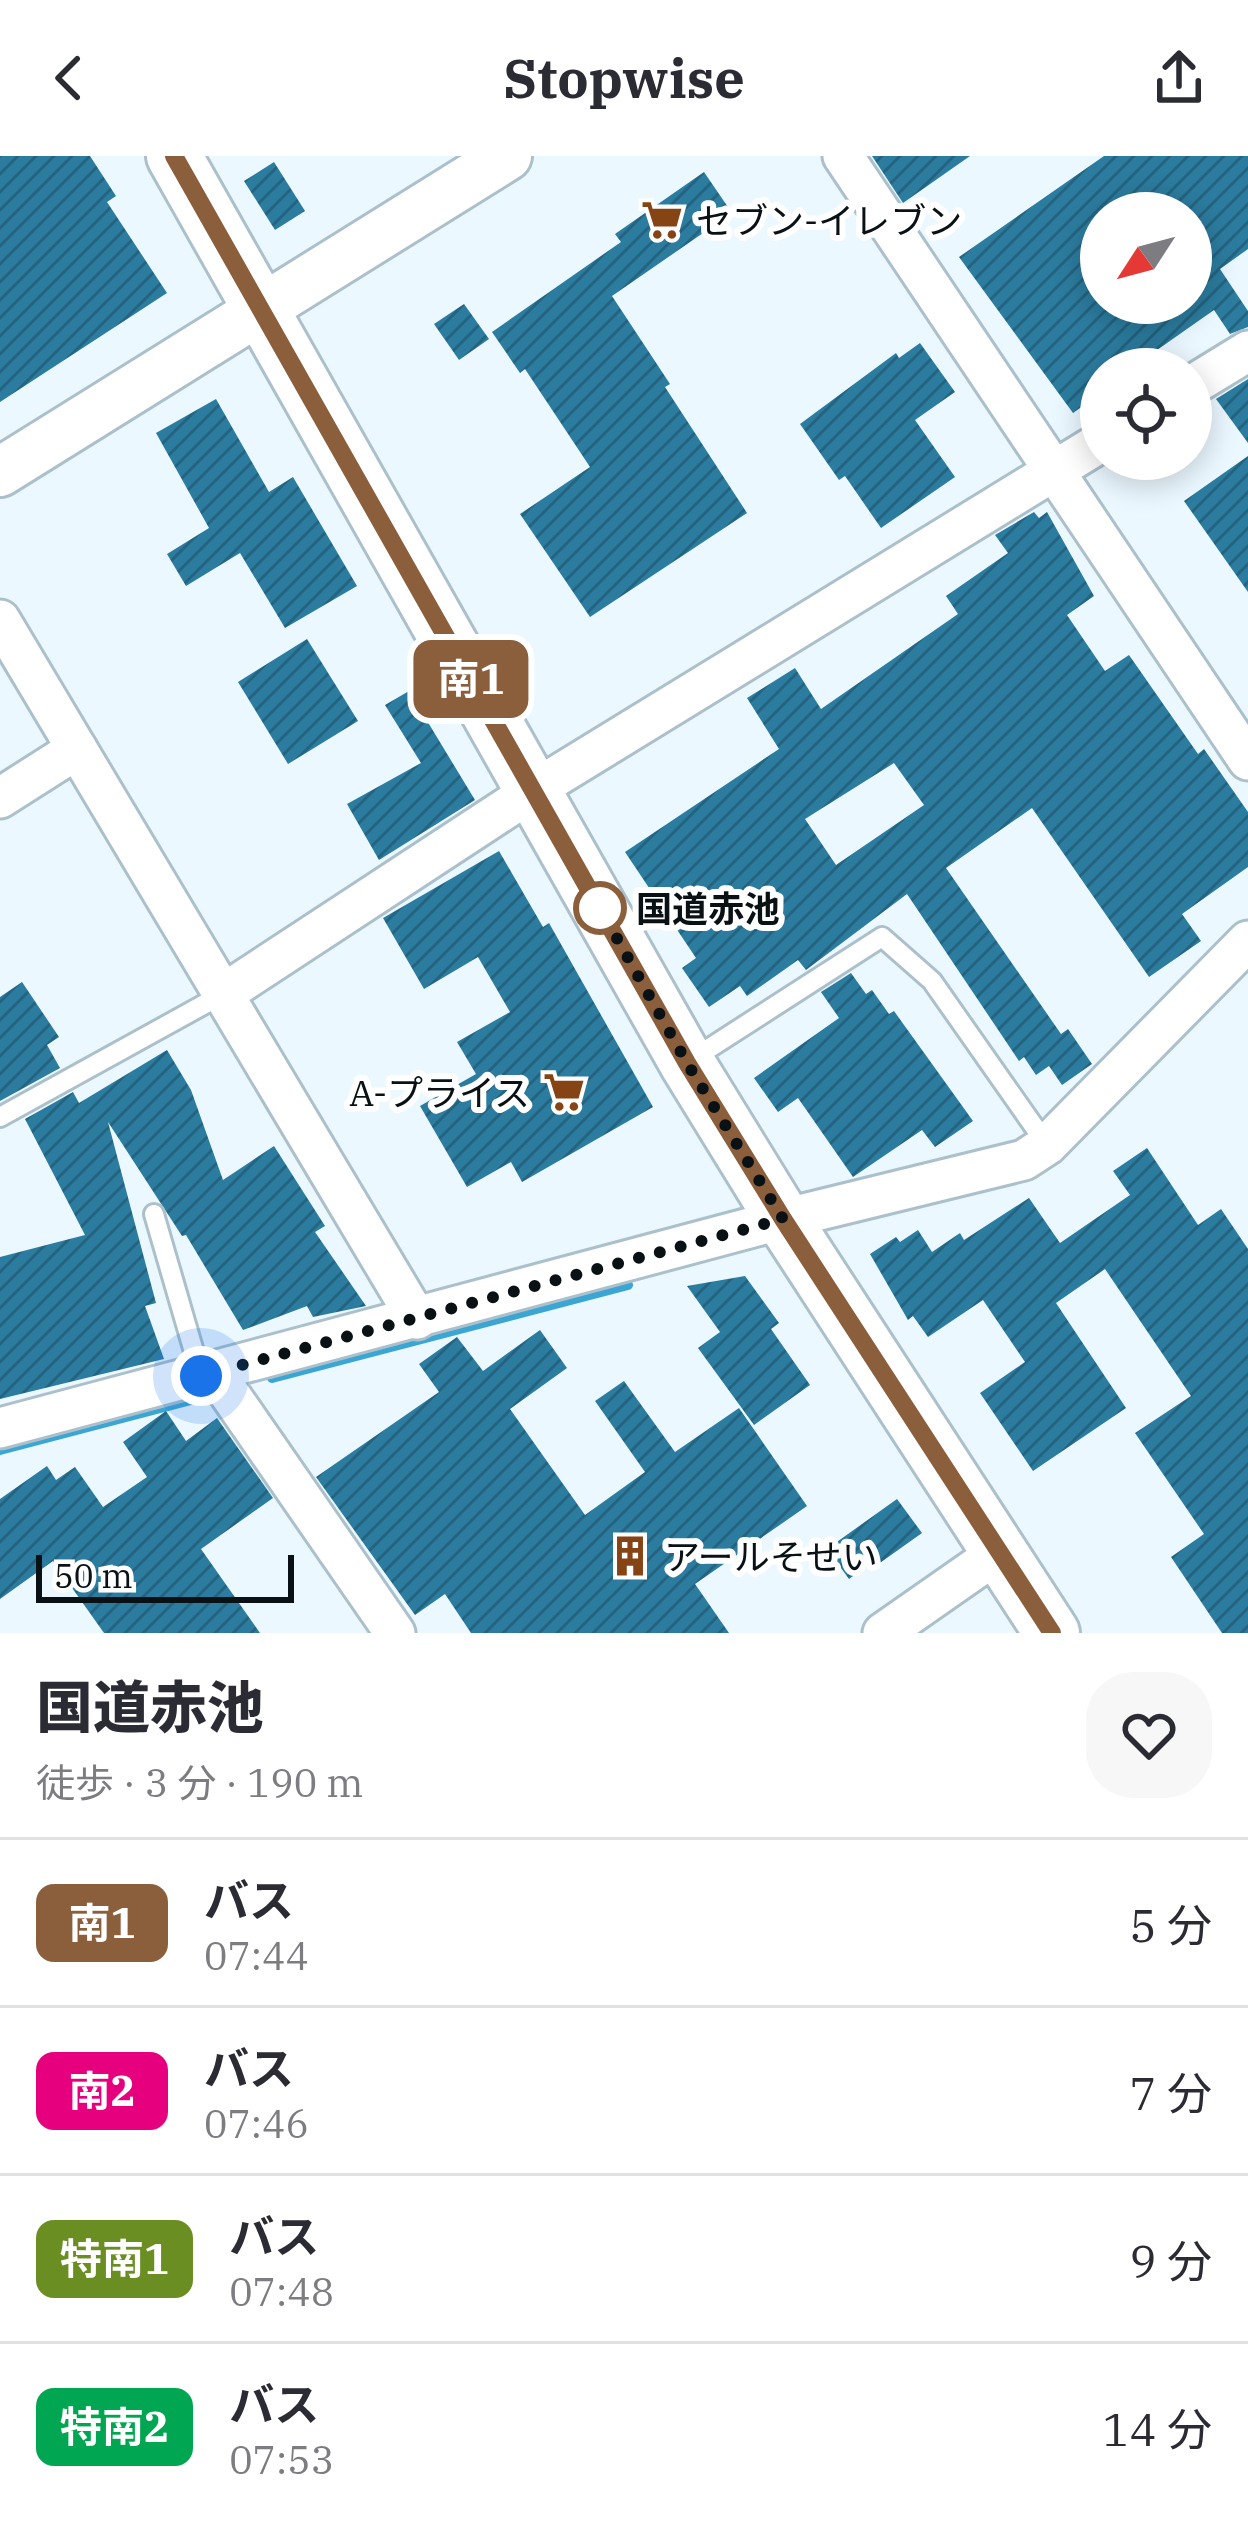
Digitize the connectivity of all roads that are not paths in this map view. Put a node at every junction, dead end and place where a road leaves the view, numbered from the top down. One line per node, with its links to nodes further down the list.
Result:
1 (174, 156): 4 (main road)
2 (507, 156): 4 (street)
3 (843, 156): 9 (street)
4 (260, 309): 8 (street); 13 (main road)
5 (1248, 351): 6 (street)
6 (1212, 373)
7 (1080, 455): 9 (street)
8 (0, 472)
9 (1054, 472): 12 (street); 13 (street)
10 (0, 620): 11 (street)
11 (77, 749): 14 (street); 16 (street)
12 (1248, 760)
13 (534, 790): 16 (street); 17 (main road)
14 (0, 798)
15 (1248, 941): 19 (street)
16 (223, 994): 18 (lane); 22 (street)
17 (687, 1063): 19 (lane); 21 (main road)
18 (0, 1117)
19 (1047, 1145): 21 (street)
20 (154, 1214): 23 (lane)
21 (783, 1219): 22 (street); 25 (main road)
22 (417, 1319): 23 (street)
23 (208, 1374): 24 (street); 26 (street)
24 (0, 1428)
25 (999, 1552): 27 (street); 28 (main road)
26 (395, 1633)
27 (883, 1633)
28 (1052, 1633)

